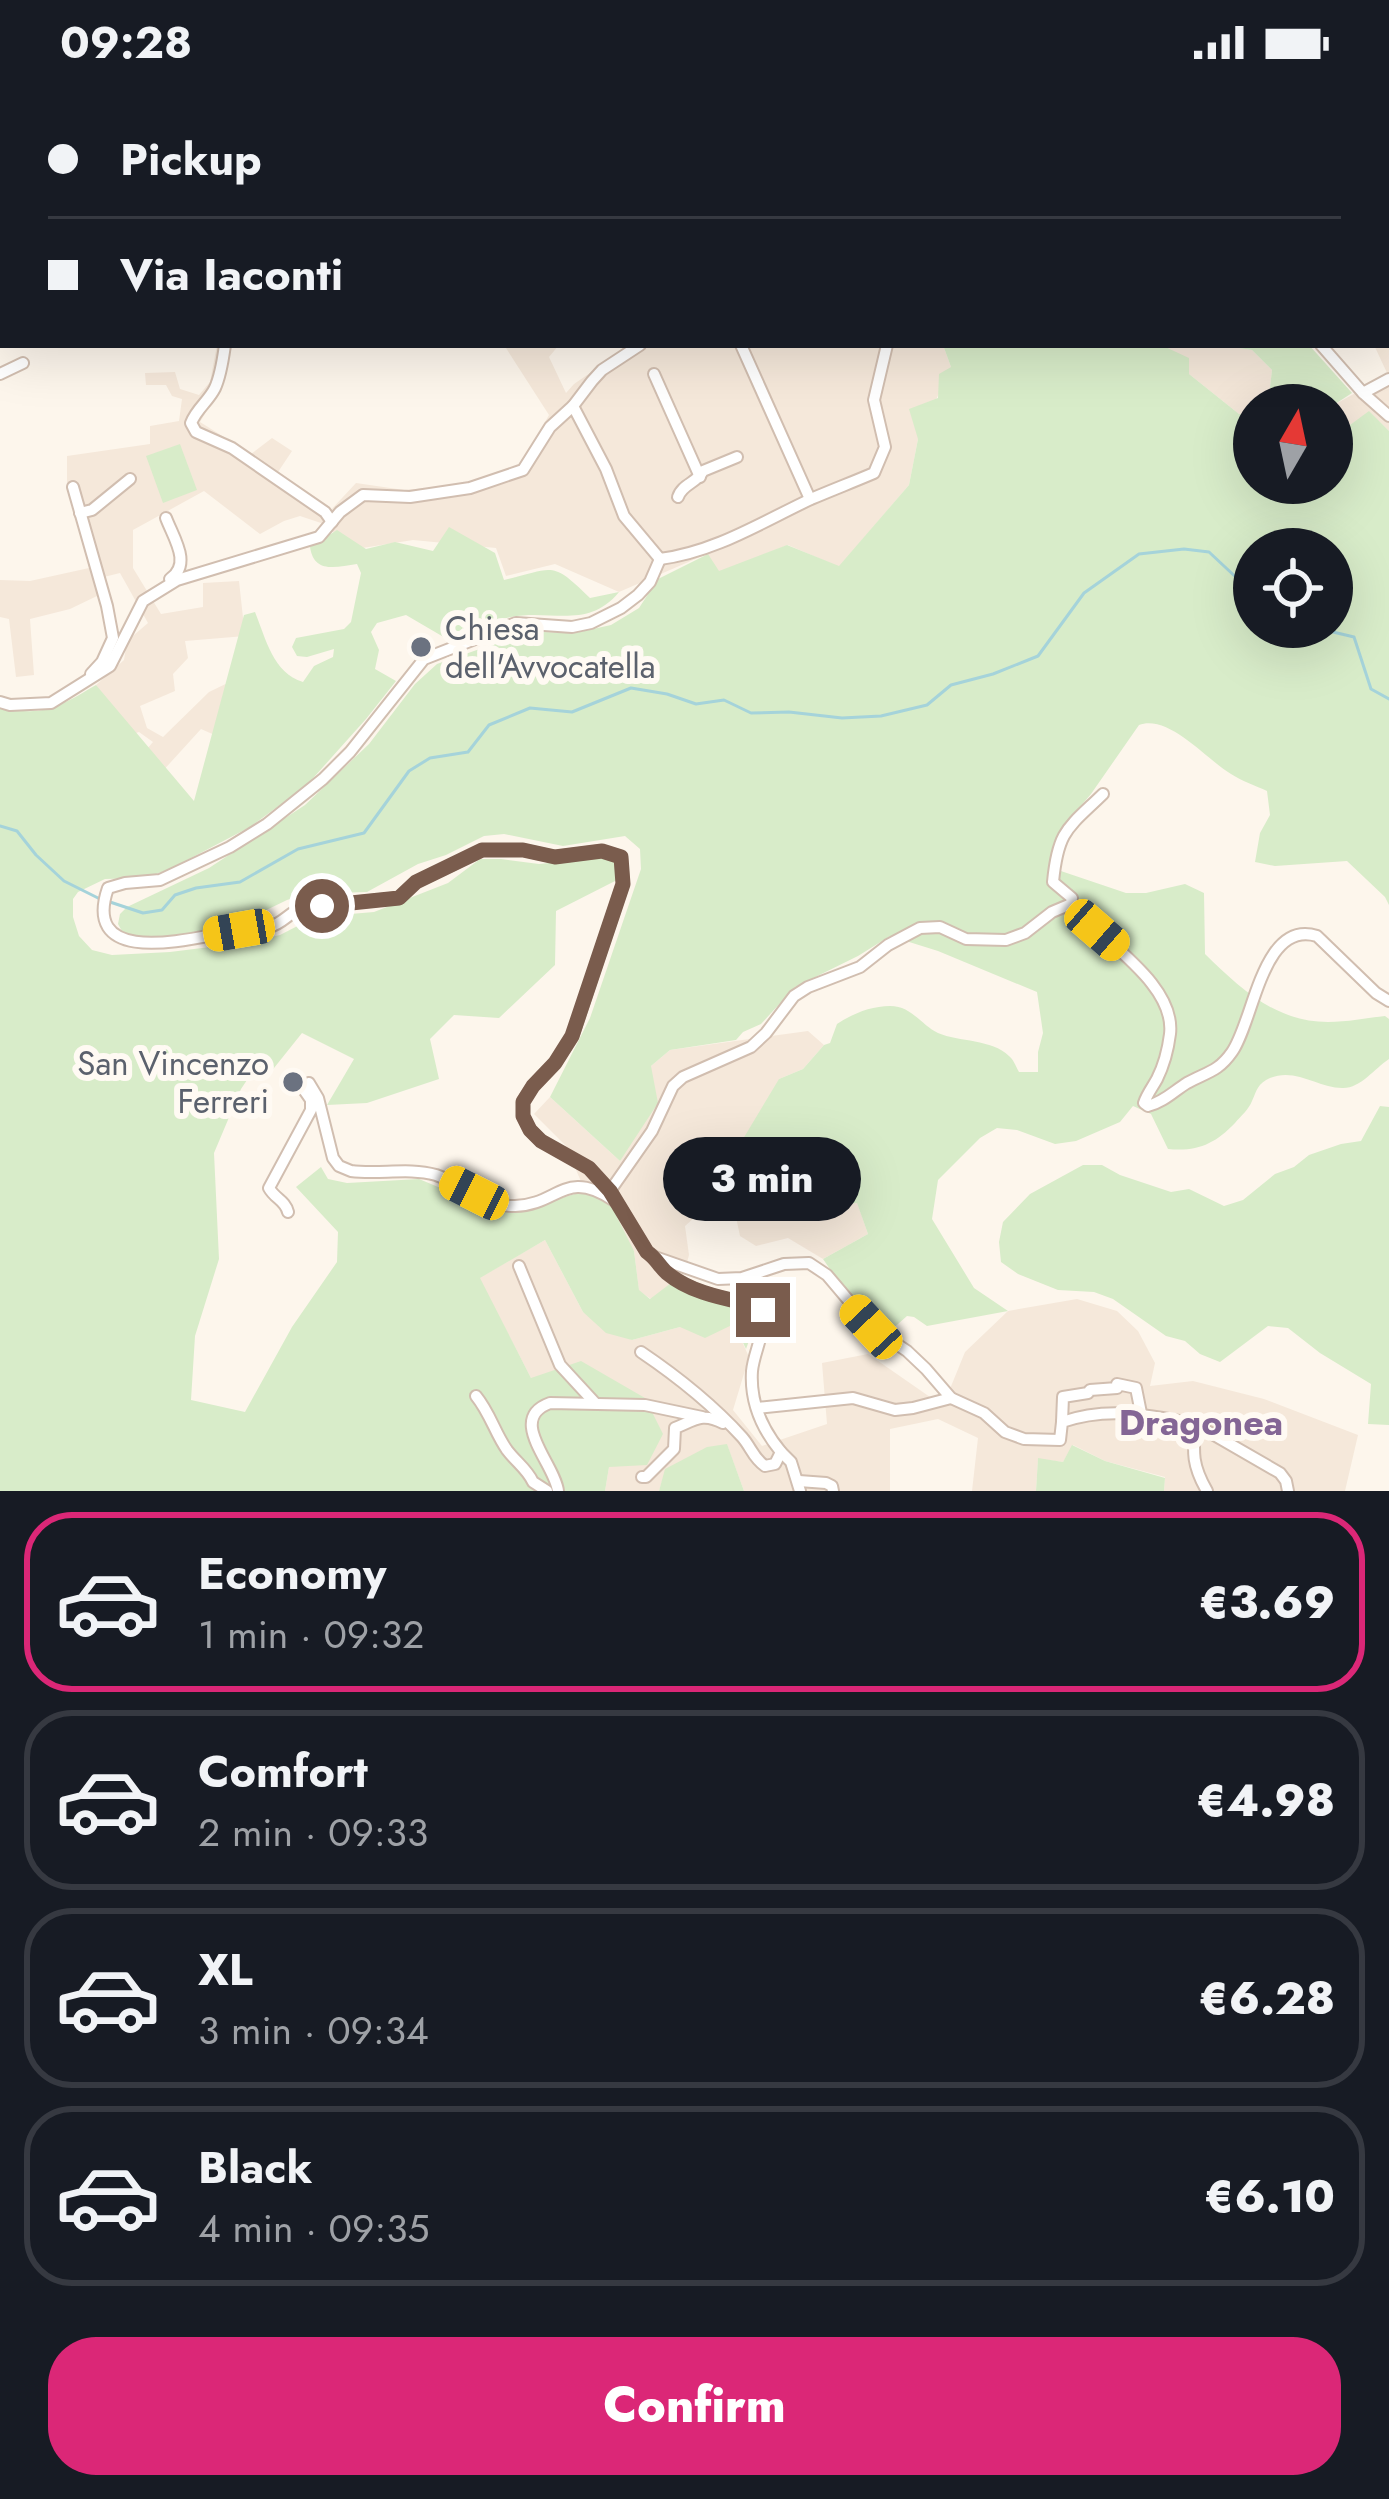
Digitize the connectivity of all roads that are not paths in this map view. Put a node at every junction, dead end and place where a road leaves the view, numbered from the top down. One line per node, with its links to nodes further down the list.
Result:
1 (224, 348): 21 (street)
2 (635, 348): 11 (street)
3 (742, 348): 18 (street)
4 (886, 348): 18 (street)
5 (1324, 348): 10 (street)
6 (23, 363): 7 (street)
7 (0, 374)
8 (654, 374): 14 (street)
9 (1389, 379): 10 (street)
10 (1363, 393): 12 (street)
11 (573, 406): 21 (street); 22 (street)
12 (1389, 416)
13 (737, 457): 14 (street)
14 (700, 477): 17 (street)
15 (130, 479): 19 (street)
16 (73, 487): 19 (street)
17 (678, 496)
18 (810, 500): 22 (street)
19 (80, 513): 24 (street)
20 (166, 518): 23 (street)
21 (332, 522): 23 (street)
22 (660, 559): 29 (street)
23 (157, 592): 24 (street)
24 (76, 689): 25 (street)
25 (0, 702)
26 (1103, 794): 27 (street)
27 (1071, 904): 28 (street); 29 (street)
28 (1389, 1000)
29 (610, 1191): 30 (street)
30 (617, 1203): 31 (street); 32 (street)
31 (288, 1212)
32 (655, 1257): 36 (street); 38 (street)
33 (519, 1266): 37 (street)
34 (640, 1352): 43 (street)
35 (476, 1396): 47 (street)
36 (951, 1398): 38 (street); 41 (street)
37 (596, 1403): 40 (street); 49 (street)
38 (757, 1408): 44 (street)
39 (1141, 1413): 41 (street); 41 (street); 42 (street)
40 (702, 1417): 43 (street); 45 (street)
41 (1062, 1422)
42 (1196, 1424): 51 (street); 52 (street)
43 (731, 1426): 44 (street)
44 (781, 1452): 46 (street)
45 (642, 1477)
46 (800, 1486): 50 (street)
47 (535, 1487): 48 (street)
48 (547, 1491)
49 (558, 1491)
50 (833, 1491)
51 (1208, 1491)
52 (1288, 1491)

